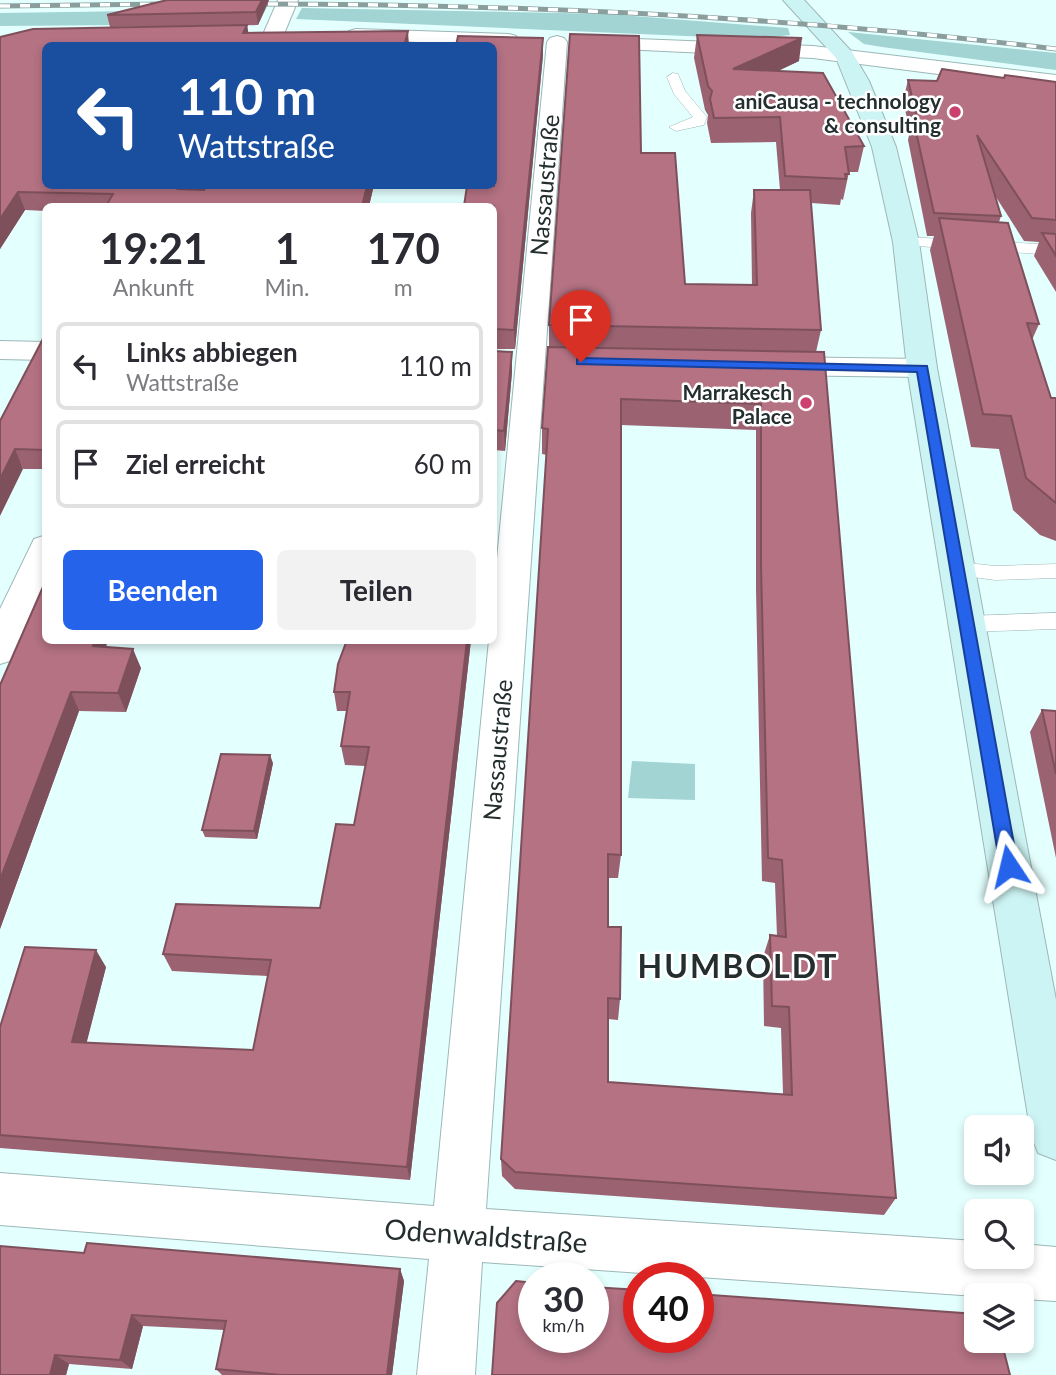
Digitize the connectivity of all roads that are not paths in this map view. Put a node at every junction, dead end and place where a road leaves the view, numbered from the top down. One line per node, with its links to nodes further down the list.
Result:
1 (288, 0): 6 (street)
2 (793, 0): 8 (street)
3 (246, 33): 6 (street)
4 (300, 34): 6 (street)
5 (340, 34): 7 (street)
6 (271, 39)
7 (543, 41): 8 (street); 26 (street, Nassaustraße)
8 (845, 56): 10 (street); 12 (street)
9 (673, 77): 11 (lane)
10 (1056, 82)
11 (676, 127)
12 (906, 242): 13 (lane); 17 (street)
13 (1056, 250)
14 (0, 350): 15 (street)
15 (42, 351)
16 (746, 365): 17 (street)
17 (922, 368): 19 (street)
18 (42, 556): 23 (street)
19 (958, 569): 20 (lane); 22 (street)
20 (1056, 571)
21 (1056, 621): 22 (lane)
22 (967, 624): 24 (street)
23 (0, 650)
24 (1056, 1135)
25 (0, 1199): 26 (street, Odenwaldstraße)
26 (457, 1234): 27 (street, Odenwaldstraße); 28 (street, Nassaustraße)
27 (1056, 1273)
28 (446, 1375)

